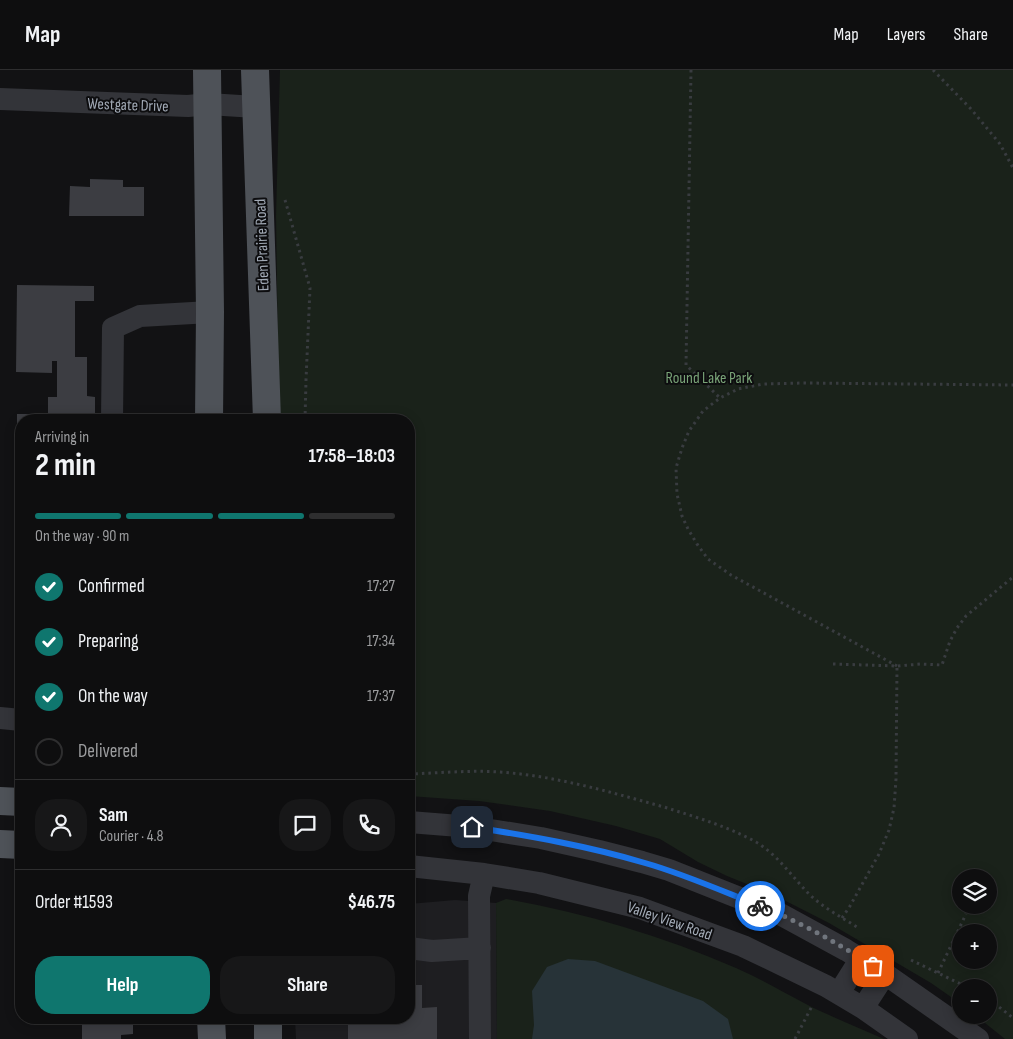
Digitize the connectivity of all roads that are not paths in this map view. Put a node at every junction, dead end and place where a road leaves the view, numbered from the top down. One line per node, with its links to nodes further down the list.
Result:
1 (207, 70): 4 (main road)
2 (255, 70): 5 (main road, Eden Prairie Road)
3 (0, 99): 4 (street, Westgate Drive)
4 (208, 104): 5 (street, Westgate Drive); 6 (main road)
5 (256, 107): 9 (main road, Eden Prairie Road)
6 (210, 312): 7 (street); 8 (main road)
7 (112, 414)
8 (209, 414)
9 (267, 414)
10 (0, 718): 11 (street)
11 (15, 719)
12 (0, 801): 13 (main road)
13 (15, 802)
14 (415, 822): 21 (street)
15 (0, 844): 16 (main road)
16 (15, 845)
17 (415, 867): 18 (street, Valley View Road)
18 (484, 874): 19 (street); 23 (street, Valley View Road)
19 (480, 948): 20 (street); 29 (street)
20 (415, 949)
21 (861, 958): 22 (street); 23 (street)
22 (885, 974): 24 (street); 31 (street)
23 (839, 993): 24 (street, Valley View Road)
24 (863, 1008): 30 (street, Valley View Road)
25 (211, 1024): 27 (main road)
26 (268, 1024): 28 (main road)
27 (212, 1039)
28 (268, 1039)
29 (480, 1039)
30 (907, 1039)
31 (978, 1039)

